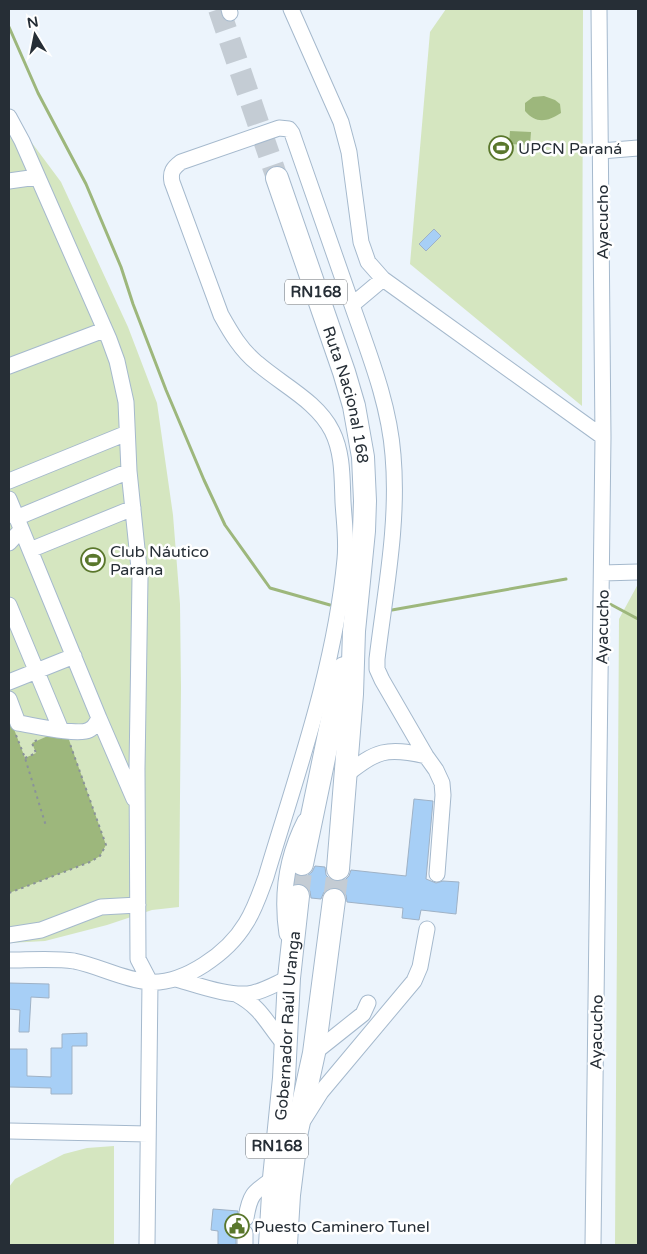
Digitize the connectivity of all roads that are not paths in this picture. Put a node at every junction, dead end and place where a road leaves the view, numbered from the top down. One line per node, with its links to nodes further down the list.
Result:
1 (290, 9): 9 (street)
2 (599, 9): 5 (street, Ayacucho)
3 (9, 117): 6 (street)
4 (638, 148): 5 (street)
5 (601, 151): 14 (street, Ayacucho)
6 (37, 177): 8 (street); 11 (street)
7 (277, 178): 25 (highway, Ruta Nacional 168 / RN168)
8 (9, 181)
9 (382, 279): 10 (street); 14 (street)
10 (352, 305): 27 (street); 48 (street)
11 (104, 330): 12 (street); 13 (street)
12 (9, 366)
13 (127, 433): 15 (street); 16 (street)
14 (603, 437): 23 (street, Ayacucho)
15 (129, 471): 18 (street); 19 (street)
16 (9, 481)
17 (9, 499): 19 (street)
18 (133, 508): 21 (street); 37 (street)
19 (19, 524): 20 (street); 21 (street)
20 (9, 543)
21 (30, 550): 26 (street)
22 (638, 572): 23 (street)
23 (602, 573): 62 (street, Ayacucho)
24 (9, 605): 28 (street)
25 (354, 631): 30 (highway, RN168); 36 (highway, RN168)
26 (74, 656): 28 (street); 32 (street)
27 (377, 659): 30 (street); 34 (street)
28 (36, 671): 29 (street); 33 (street)
29 (9, 682)
30 (352, 694): 35 (highway, RN168)
31 (9, 699): 33 (street)
32 (99, 718): 33 (street); 37 (street)
33 (64, 734)
34 (426, 756): 35 (street); 40 (street)
35 (346, 776): 39 (highway, RN168)
36 (316, 800): 38 (highway, RN168); 47 (street)
37 (137, 806): 43 (street)
38 (302, 864)
39 (338, 869)
40 (437, 874)
41 (298, 896): 47 (highway, Gobernador Raúl Uranga / RN168)
42 (334, 900): 53 (highway, Gobernador Raúl Uranga / RN168)
43 (138, 905): 45 (street); 49 (street)
44 (427, 929): 55 (street)
45 (9, 935)
46 (9, 960): 49 (street)
47 (290, 967): 50 (street); 52 (highway, Gobernador Raúl Uranga / RN168)
48 (176, 979): 49 (street); 50 (street)
49 (150, 982): 56 (street)
50 (233, 993): 52 (street)
51 (368, 1003): 53 (street)
52 (286, 1046): 57 (highway, Gobernador Raúl Uranga / RN168)
53 (314, 1053): 55 (highway, Gobernador Raúl Uranga / RN168)
54 (9, 1131): 56 (street)
55 (297, 1131): 61 (highway, Gobernador Raúl Uranga / RN168)
56 (148, 1134): 59 (street)
57 (274, 1178): 58 (street); 60 (highway, Gobernador Raúl Uranga / RN168)
58 (245, 1232)
59 (147, 1245)
60 (270, 1245)
61 (286, 1245)
62 (594, 1245)

